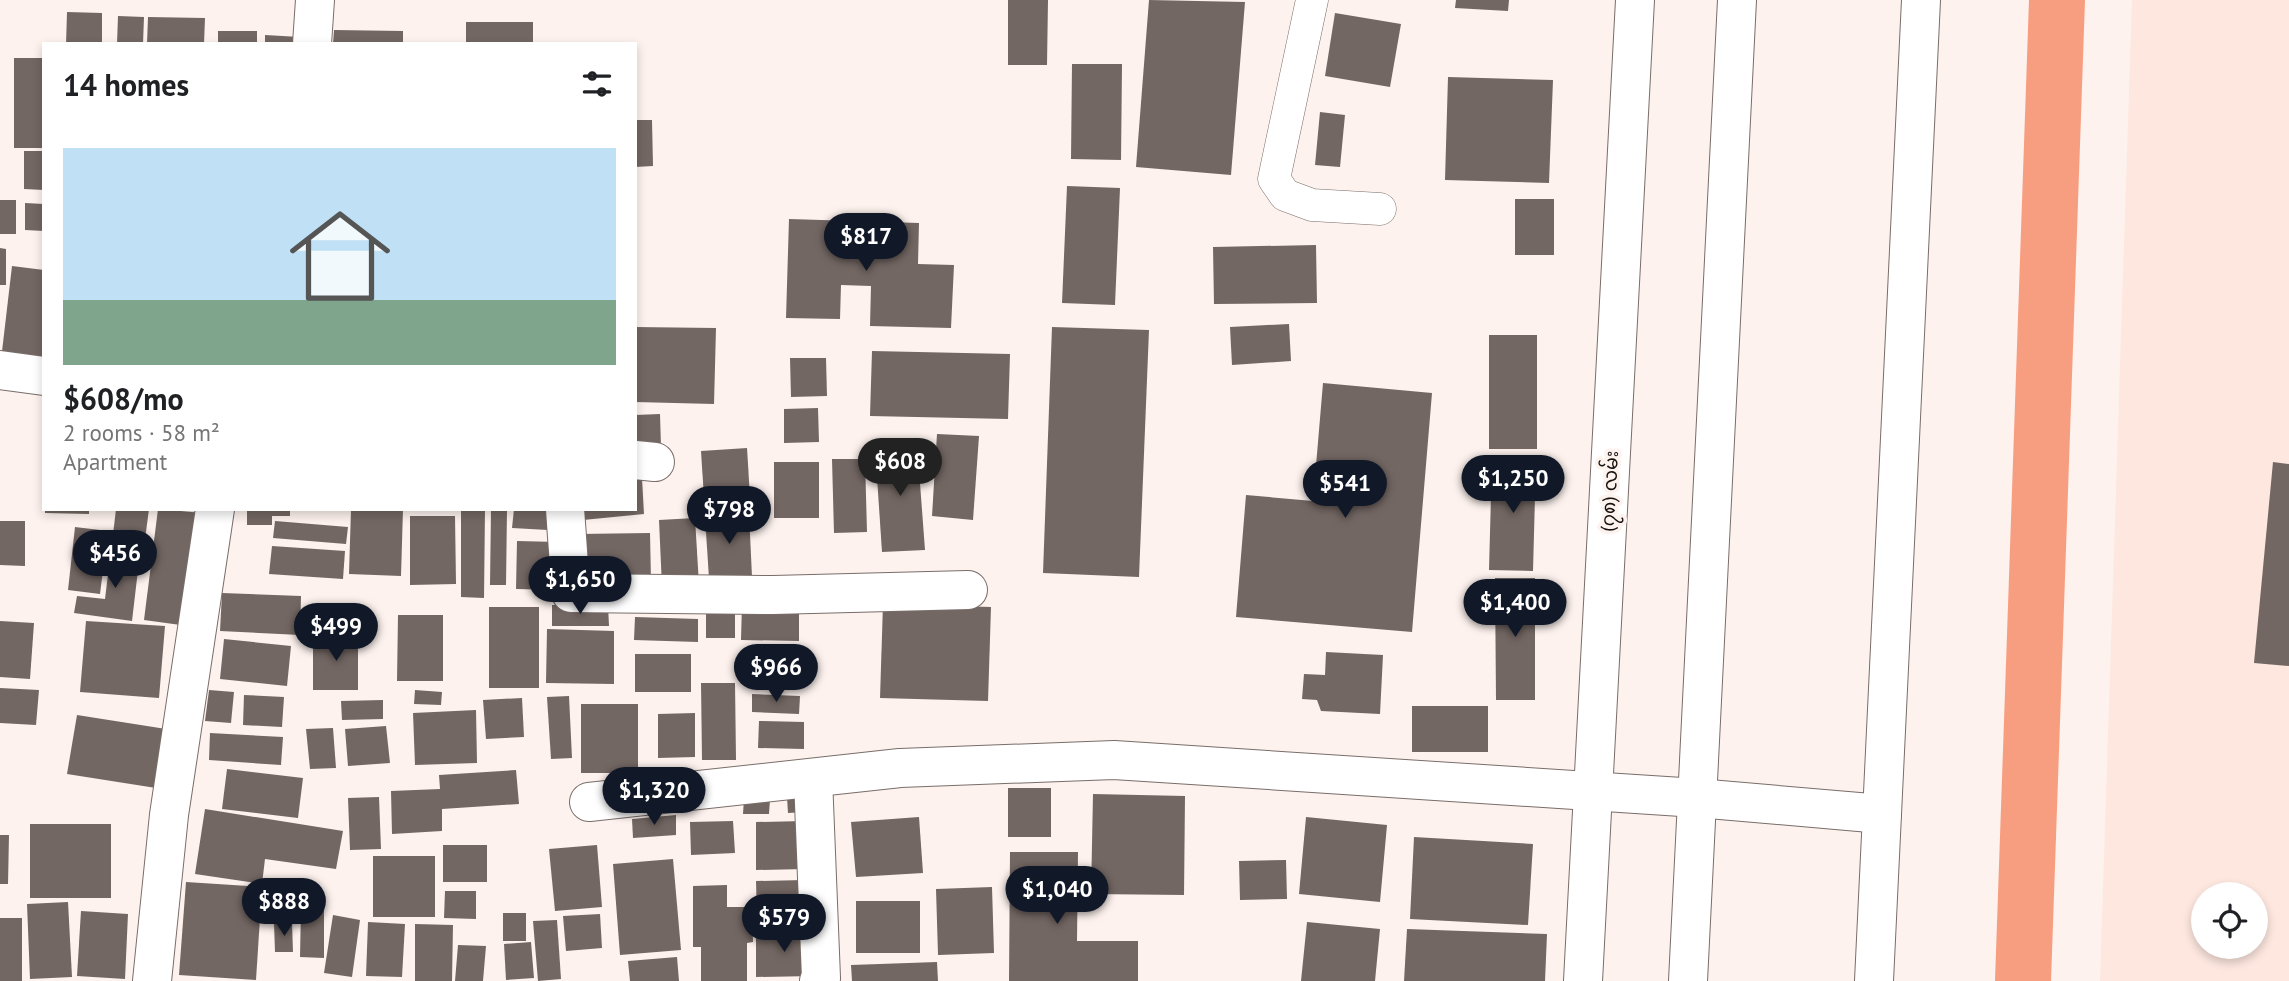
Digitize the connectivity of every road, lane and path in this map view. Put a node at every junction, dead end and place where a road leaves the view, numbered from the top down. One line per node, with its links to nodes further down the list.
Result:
1 (315, 0): 6 (street)
2 (1312, 0): 7 (lane)
3 (1635, 0): 14 (street, (၇၈) လမ်း)
4 (1737, 0): 15 (street)
5 (1921, 0): 17 (street)
6 (312, 42)
7 (1380, 209)
8 (0, 370): 9 (street)
9 (42, 376)
10 (215, 511): 18 (street)
11 (565, 511): 12 (street)
12 (968, 590)
13 (813, 778): 14 (street); 16 (street); 19 (street)
14 (1593, 792): 15 (street); 20 (street, (၇၈) လမ်း)
15 (1696, 798): 17 (street); 21 (street)
16 (589, 802)
17 (1882, 814): 22 (street)
18 (152, 981)
19 (819, 981)
20 (1583, 981)
21 (1688, 981)
22 (1874, 981)

